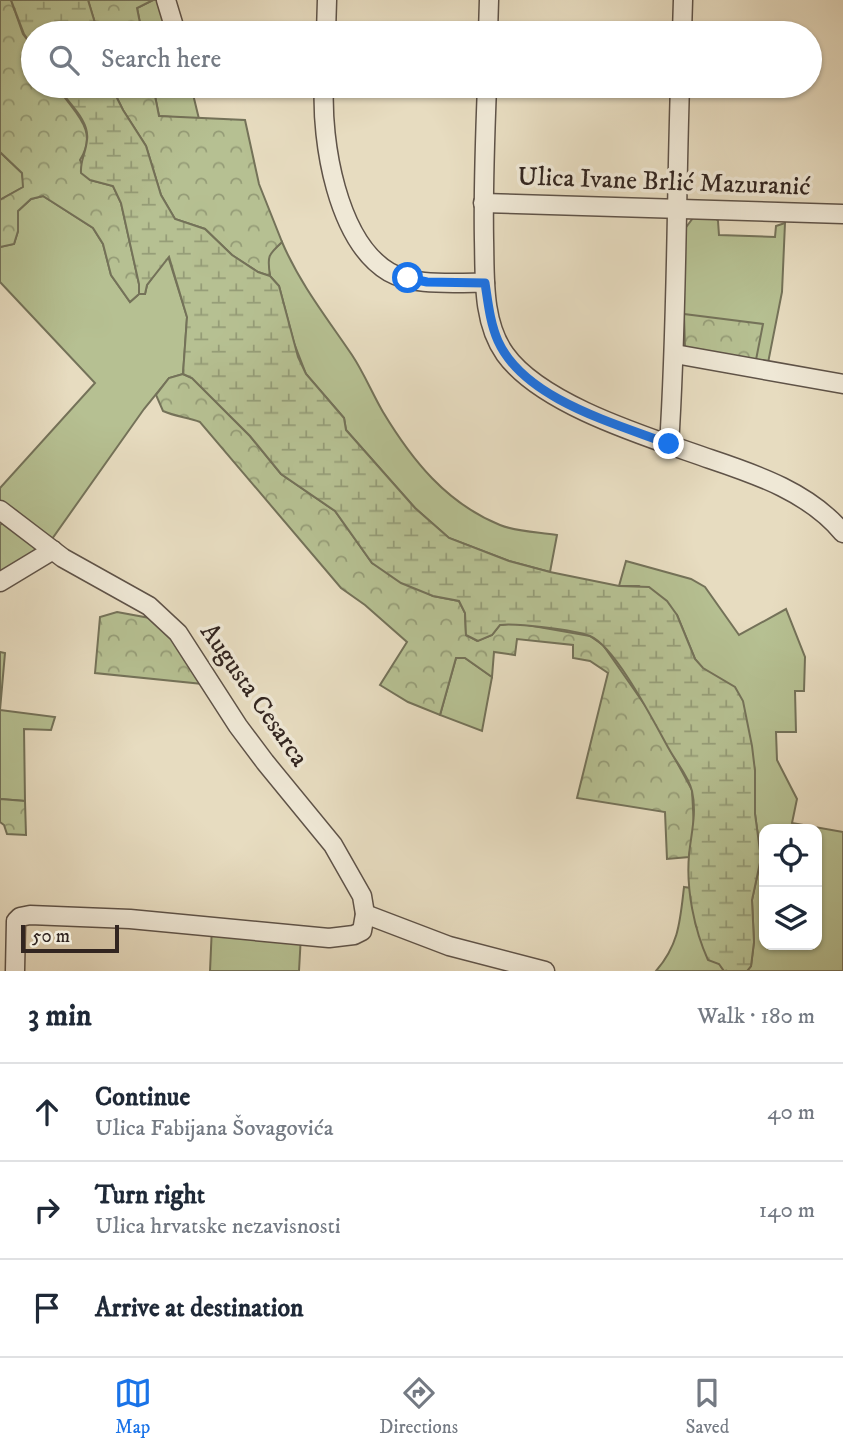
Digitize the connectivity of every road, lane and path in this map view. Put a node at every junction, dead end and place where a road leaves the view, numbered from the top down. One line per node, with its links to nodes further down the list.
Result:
1 (166, 0): 5 (street)
2 (327, 0): 6 (street)
3 (489, 0): 7 (street)
4 (683, 0): 8 (street)
5 (172, 21)
6 (326, 21)
7 (488, 21)
8 (682, 21)
9 (324, 98): 15 (street)
10 (487, 98): 12 (street)
11 (680, 98): 13 (street)
12 (483, 203): 13 (street, Ulica Ivane Brlić Mazuranić); 15 (street)
13 (676, 209): 14 (street, Ulica Ivane Brlić Mazuranić); 16 (street)
14 (843, 214)
15 (485, 283): 18 (street)
16 (675, 354): 17 (street); 18 (street)
17 (843, 384)
18 (669, 444): 20 (street)
19 (0, 510): 21 (street, Augusta Cesarca)
20 (843, 533)
21 (53, 550): 22 (street); 23 (street, Augusta Cesarca)
22 (0, 582)
23 (365, 914): 24 (street); 25 (street)
24 (15, 971)
25 (545, 971)

